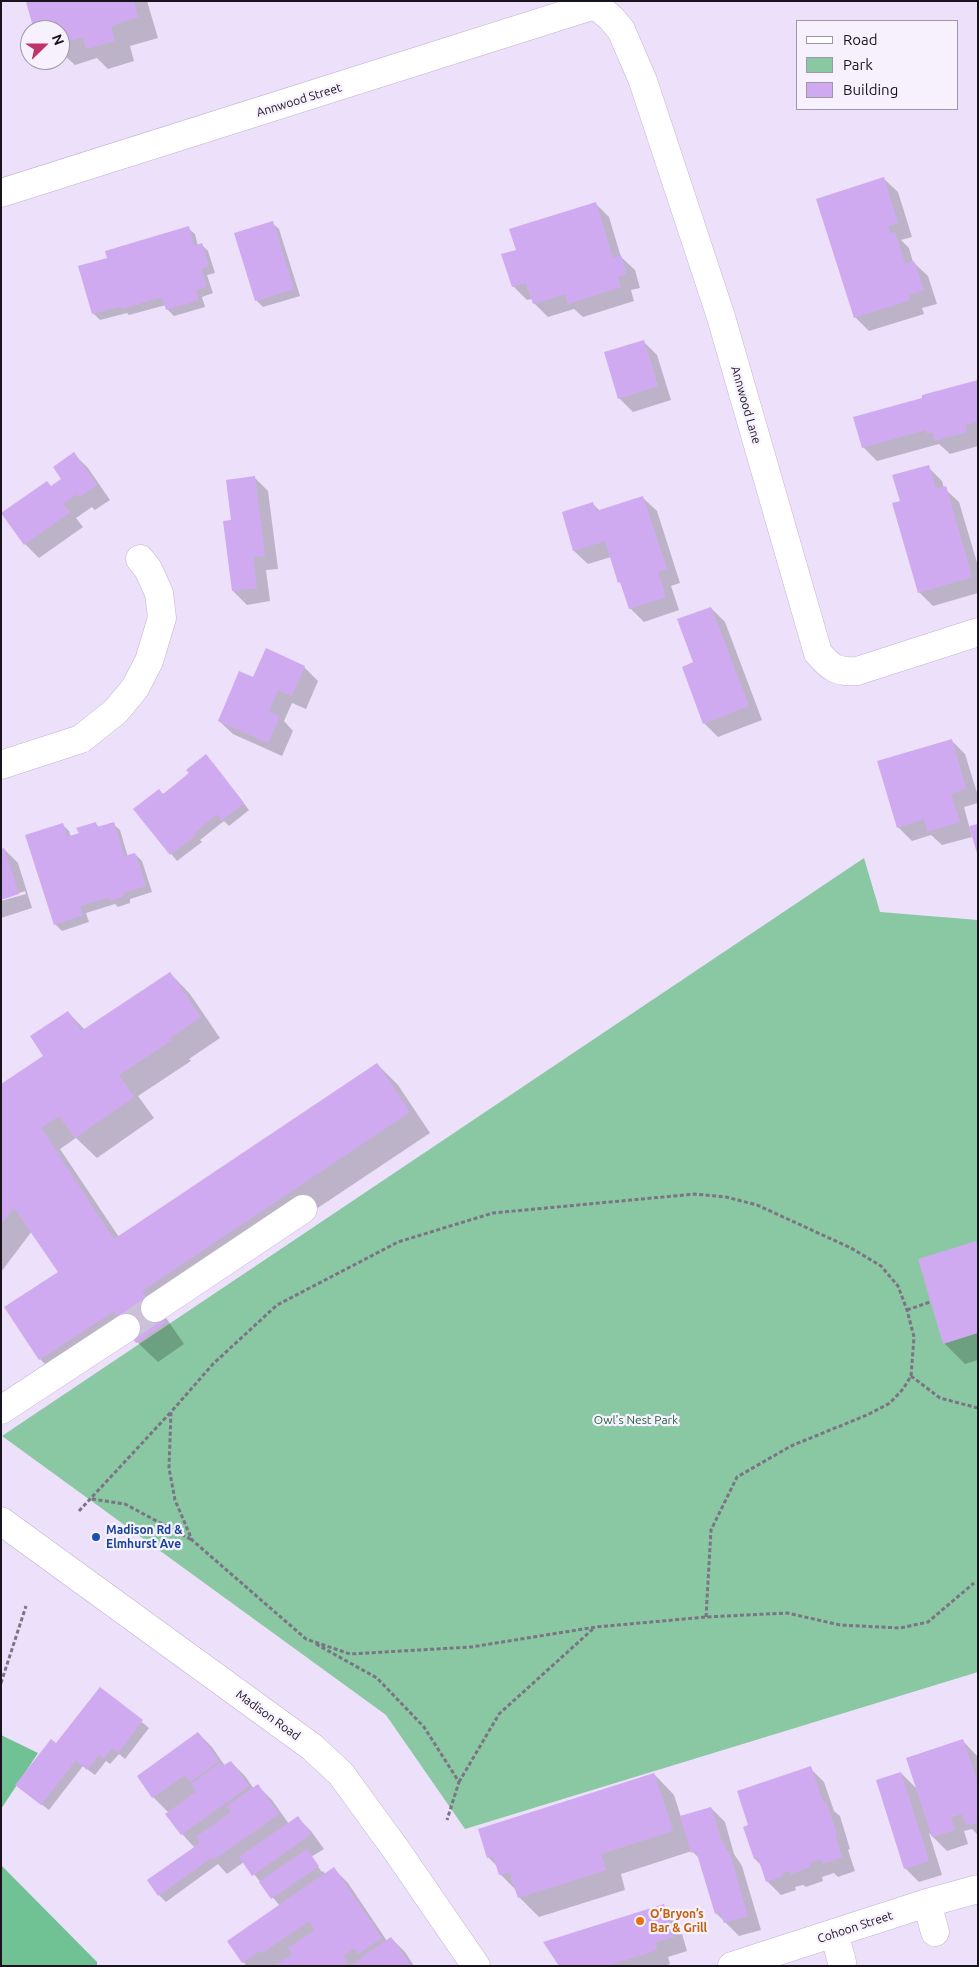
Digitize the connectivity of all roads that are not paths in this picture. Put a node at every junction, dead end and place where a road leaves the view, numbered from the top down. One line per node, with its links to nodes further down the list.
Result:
1 (595, 3): 2 (street, Annwood Street); 4 (street, Annwood Lane)
2 (1, 193)
3 (140, 560): 5 (street)
4 (978, 632)
5 (1, 765)
6 (303, 1209): 7 (street)
7 (155, 1308)
8 (126, 1328): 9 (street)
9 (1, 1410)
10 (1, 1521): 17 (street, Madison Road)
11 (978, 1889): 12 (street, Cohoon Street)
12 (927, 1904): 13 (street); 14 (street, Cohoon Street)
13 (935, 1932)
14 (834, 1933): 15 (street, Cohoon Street); 16 (street)
15 (781, 1958): 18 (street, Cohoon Street)
16 (842, 1962)
17 (476, 1966)
18 (732, 1966)

